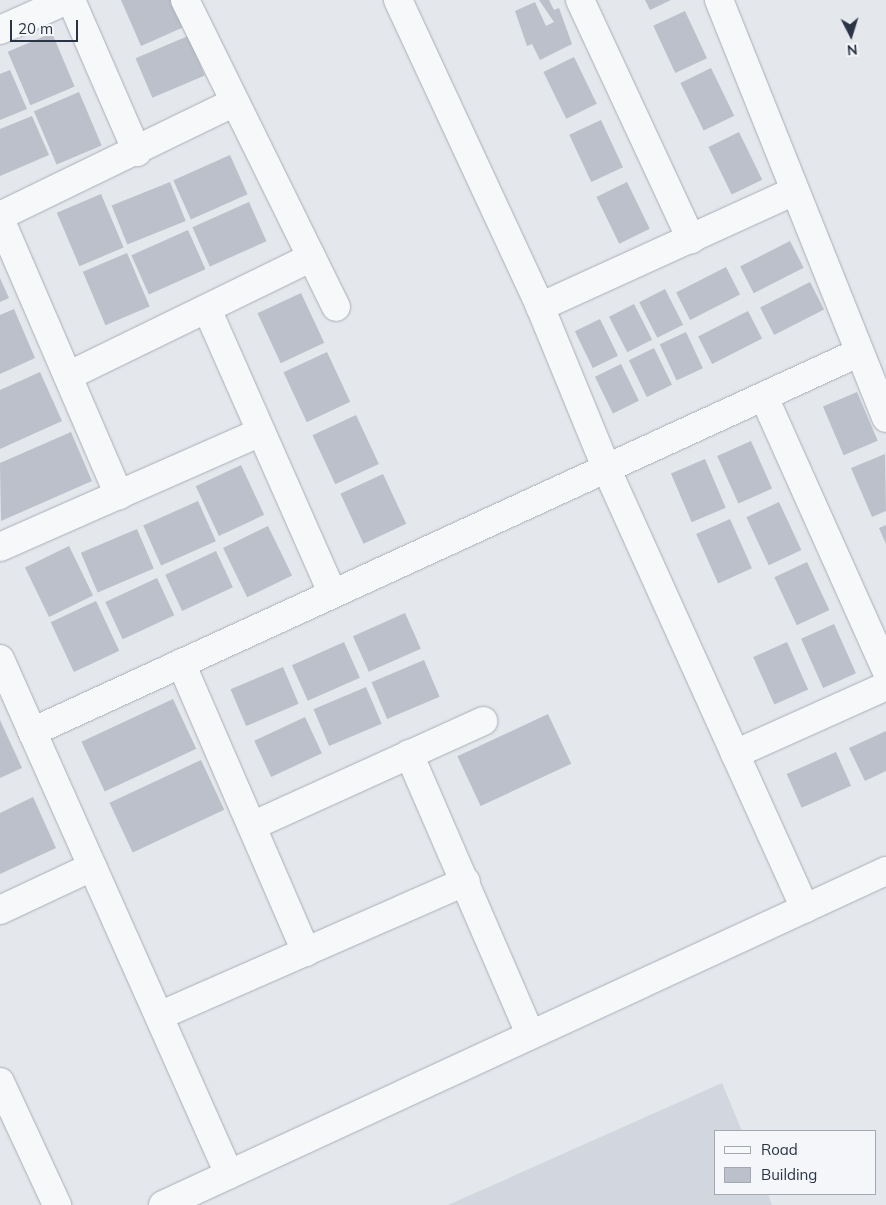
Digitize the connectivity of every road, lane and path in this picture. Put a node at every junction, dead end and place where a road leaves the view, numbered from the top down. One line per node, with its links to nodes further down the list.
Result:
1 (69, 0): 6 (street); 8 (street)
2 (185, 0): 7 (street)
3 (398, 0): 15 (street)
4 (580, 0): 11 (street)
5 (719, 0): 9 (street)
6 (0, 30)
7 (235, 102): 8 (street); 12 (street)
8 (137, 152): 10 (street)
9 (794, 192): 11 (street); 16 (street)
10 (0, 217): 17 (street)
11 (691, 239): 15 (street)
12 (312, 257): 13 (street); 14 (street)
13 (336, 307)
14 (207, 308): 17 (street); 20 (street)
15 (540, 308): 21 (street)
16 (858, 353): 18 (street); 19 (street)
17 (68, 376): 22 (street)
18 (764, 397): 21 (street); 27 (street)
19 (886, 418)
20 (261, 432): 22 (street); 24 (street)
21 (607, 470): 24 (street); 32 (street)
22 (119, 495): 23 (street)
23 (0, 548)
24 (332, 593): 26 (street)
25 (0, 659): 30 (street)
26 (181, 663): 30 (street); 33 (street)
27 (886, 670)
28 (886, 686): 32 (street)
29 (483, 721): 31 (street)
30 (32, 732): 34 (street)
31 (409, 754): 33 (street); 36 (street)
32 (735, 754): 37 (street)
33 (252, 826): 39 (street)
34 (92, 866): 38 (street); 40 (street)
35 (886, 871): 37 (street)
36 (466, 882): 39 (street); 41 (street)
37 (805, 908): 41 (street)
38 (0, 910)
39 (306, 952): 40 (street)
40 (159, 1016): 43 (street)
41 (530, 1033): 43 (street)
42 (0, 1082): 44 (street)
43 (229, 1174): 45 (street)
44 (57, 1205)
45 (163, 1205)

